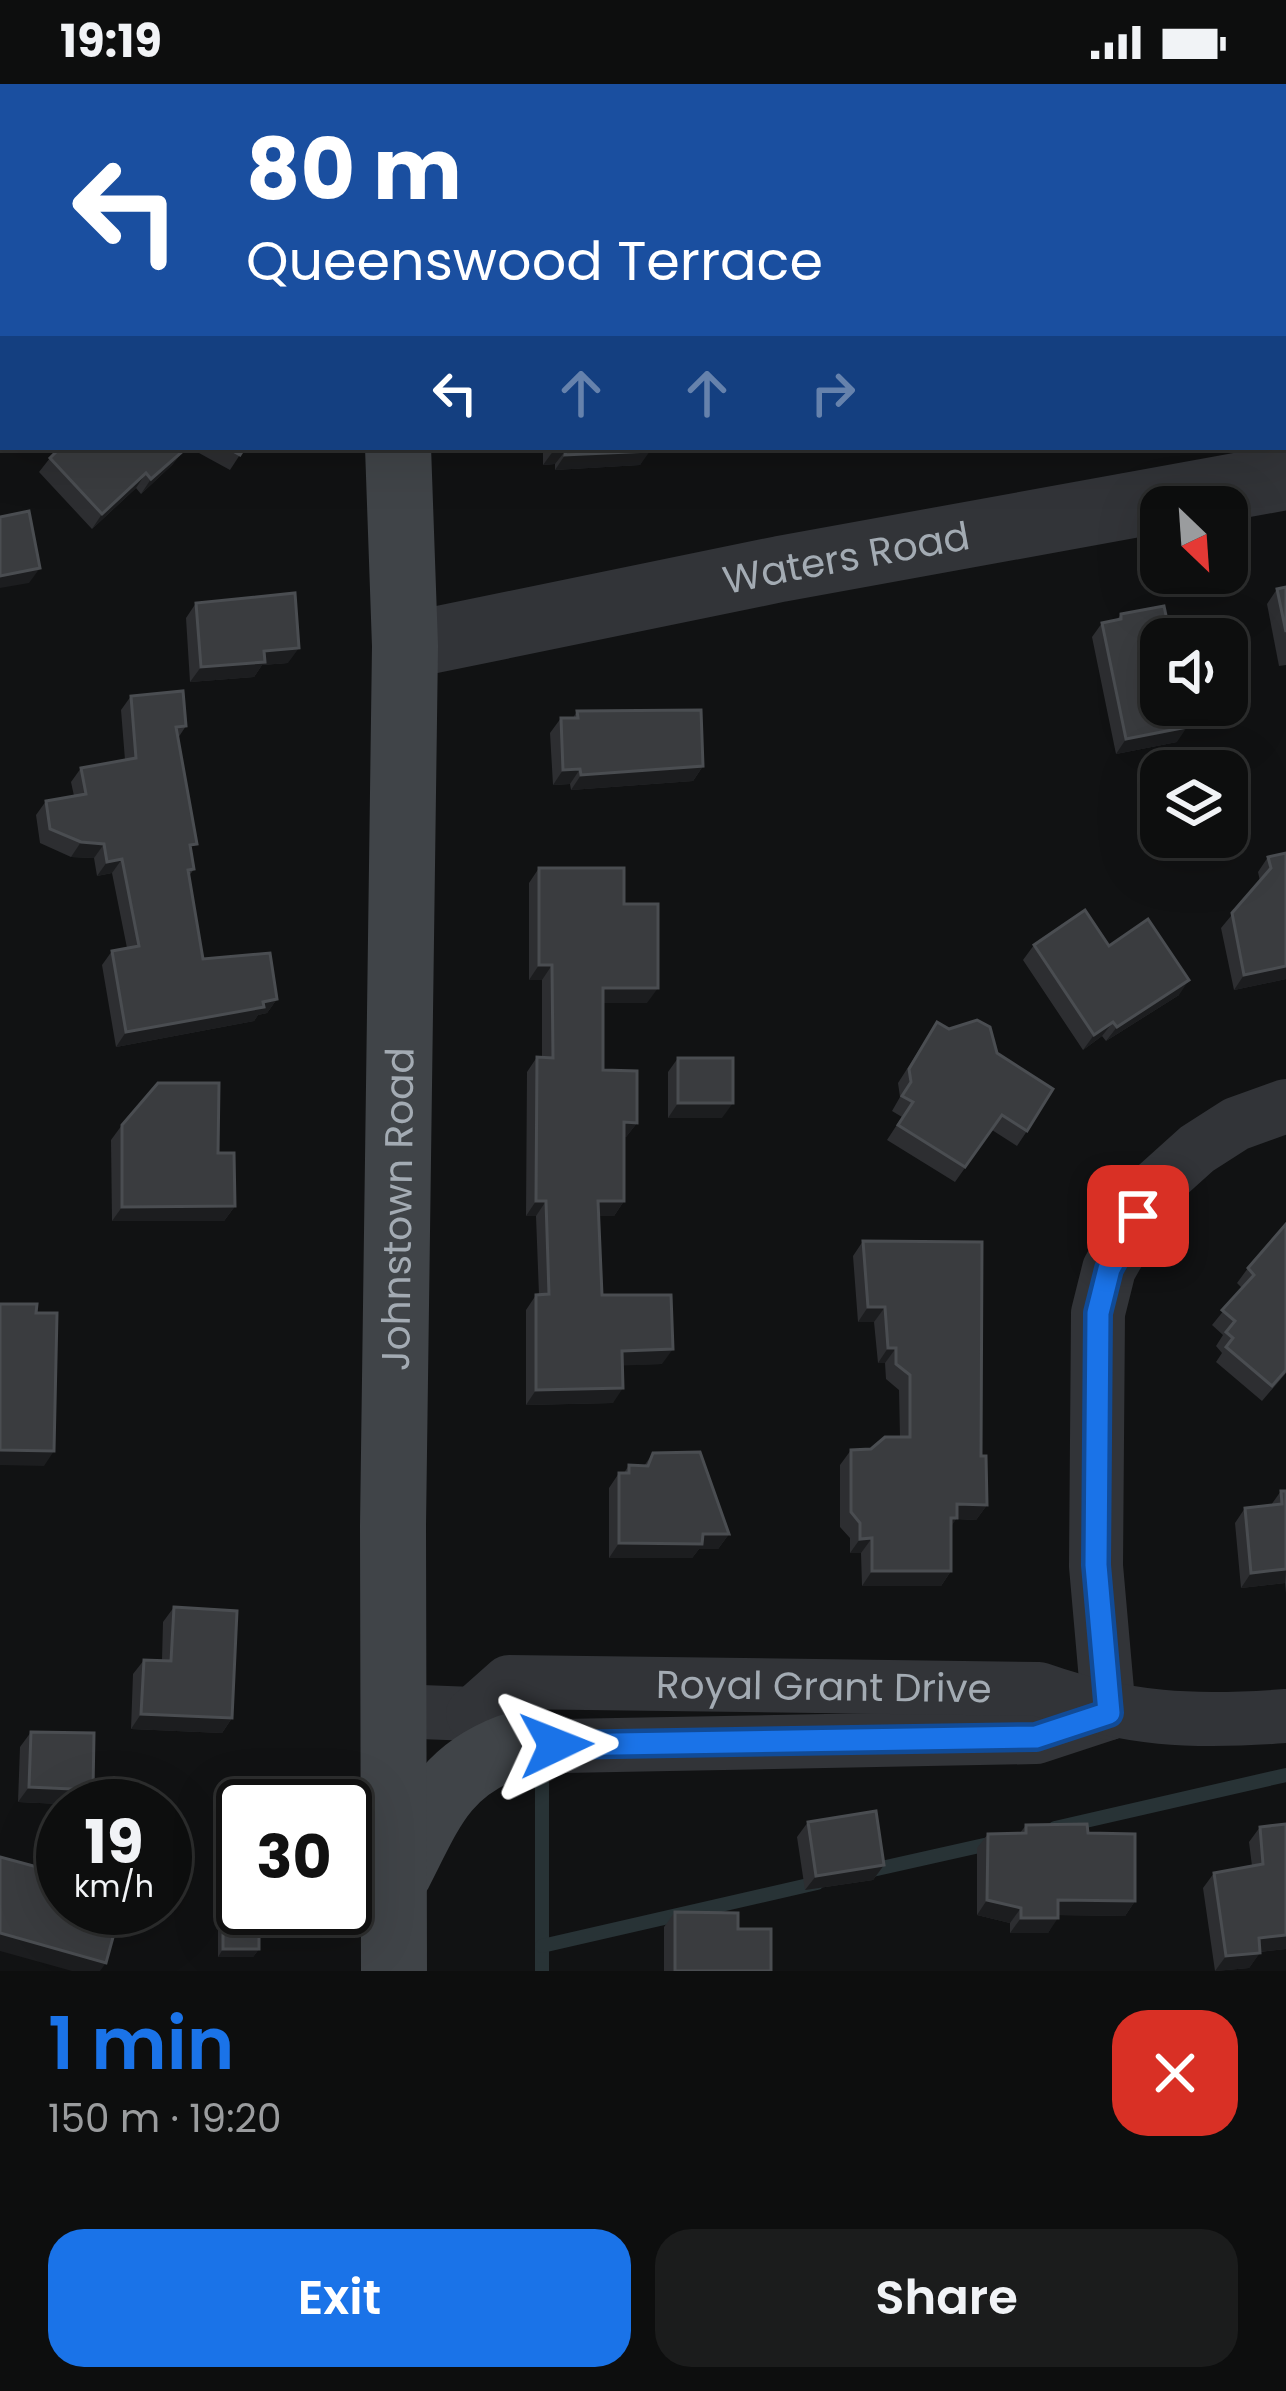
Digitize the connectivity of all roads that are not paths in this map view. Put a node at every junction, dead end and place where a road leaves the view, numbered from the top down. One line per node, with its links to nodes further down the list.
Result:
1 (398, 450): 3 (main road, Johnstown Road)
2 (1286, 477): 3 (street, Waters Road)
3 (406, 646): 5 (main road, Johnstown Road)
4 (1286, 1106): 6 (street)
5 (395, 1712): 8 (street, Royal Grant Drive); 9 (main road, Johnstown Road)
6 (1109, 1713): 7 (street, Royal Grant Drive); 8 (street, Royal Grant Drive)
7 (1286, 1716)
8 (491, 1730): 9 (main road)
9 (394, 1882): 10 (main road, Johnstown Road)
10 (394, 1971)

